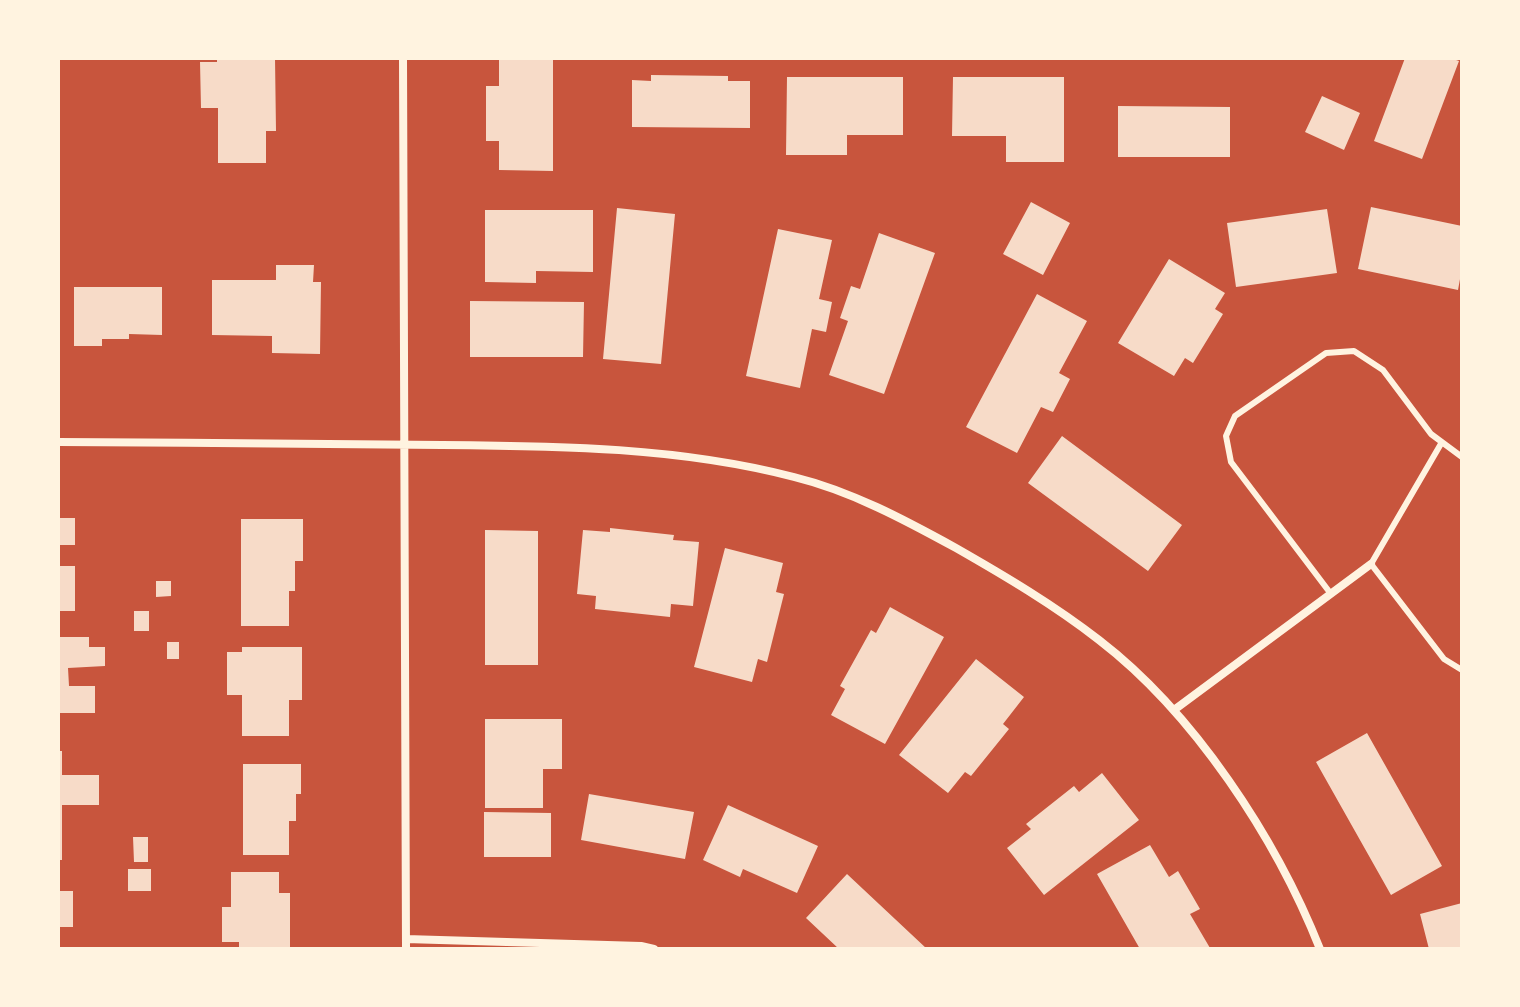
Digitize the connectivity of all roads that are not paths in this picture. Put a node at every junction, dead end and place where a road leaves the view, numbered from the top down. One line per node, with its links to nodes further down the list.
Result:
1 (403, 58): 4 (street)
2 (58, 442): 4 (street)
3 (1442, 442): 5 (lane); 6 (lane); 7 (lane)
4 (404, 444): 9 (street); 10 (street)
5 (1462, 457)
6 (1371, 564): 7 (street); 8 (lane)
7 (1331, 594): 9 (street)
8 (1462, 670)
9 (1174, 710): 13 (street)
10 (406, 939): 11 (street); 12 (street)
11 (406, 949)
12 (654, 949)
13 (1320, 949)

